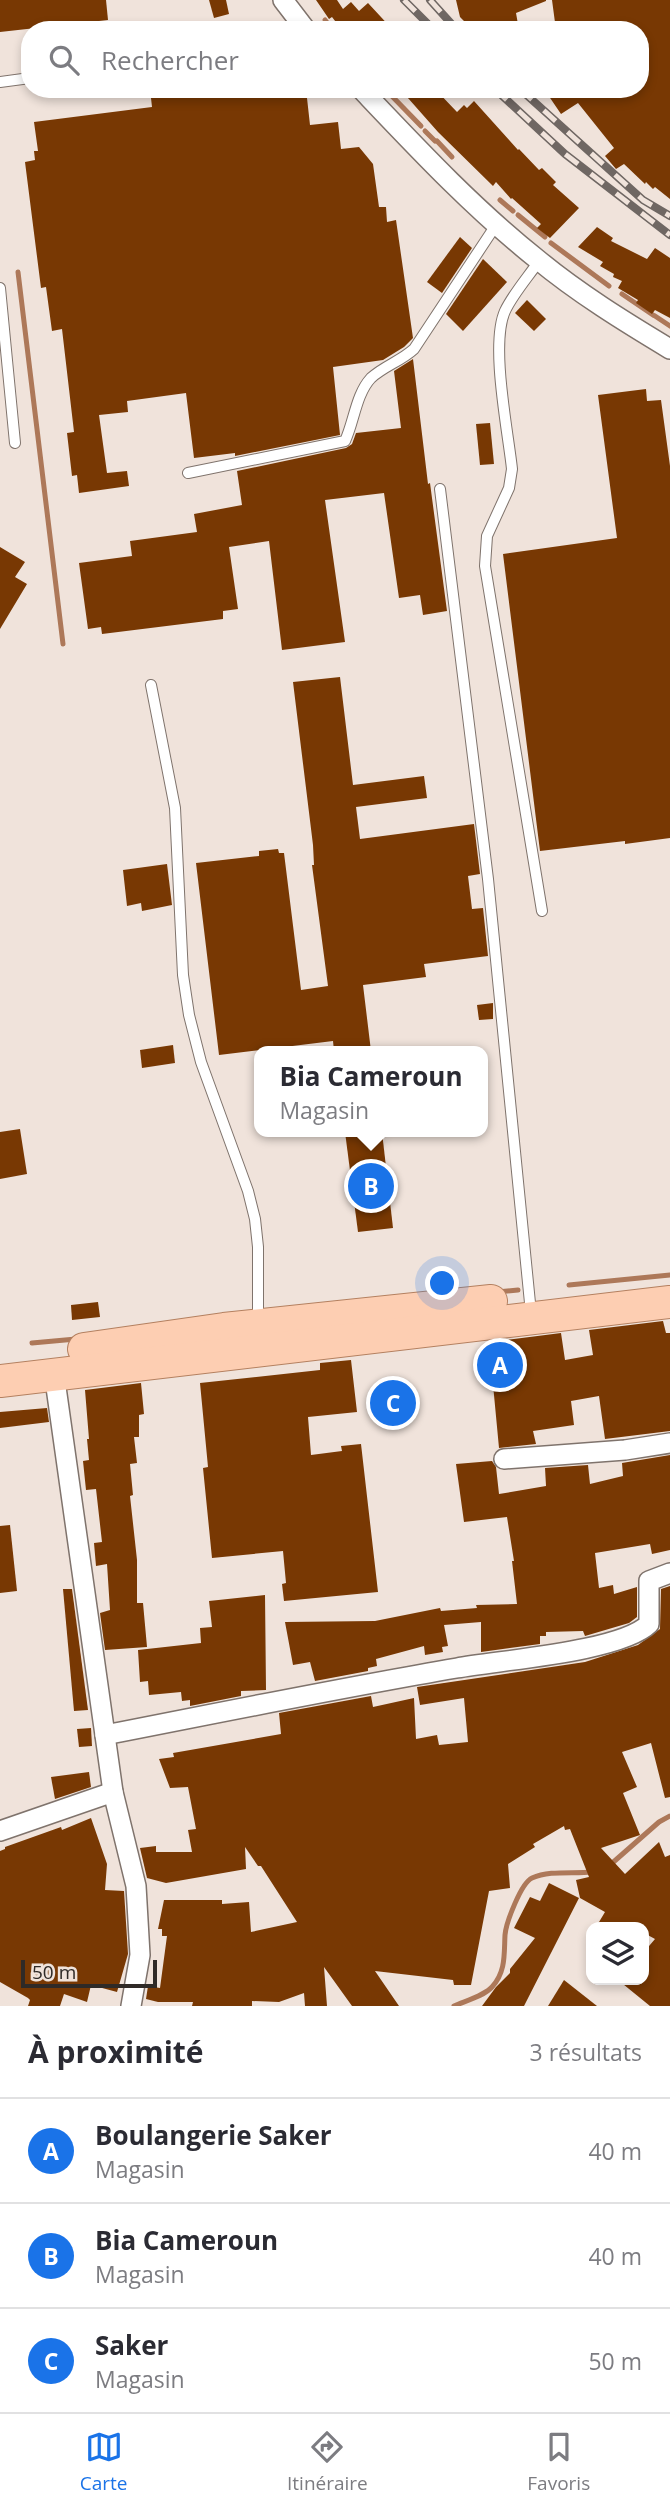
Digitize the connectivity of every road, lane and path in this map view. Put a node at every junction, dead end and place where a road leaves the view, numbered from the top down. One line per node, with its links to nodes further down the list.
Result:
1 (283, 0): 2 (street)
2 (299, 21)
3 (21, 79): 4 (lane)
4 (0, 82)
5 (369, 98): 6 (street)
6 (496, 225): 7 (street); 11 (lane)
7 (539, 261): 9 (street); 14 (lane)
8 (0, 288): 10 (lane)
9 (670, 349)
10 (15, 443)
11 (188, 472)
12 (440, 489): 17 (lane)
13 (151, 685): 18 (lane)
14 (542, 911)
15 (670, 1281): 17 (main road)
16 (670, 1301): 17 (main road)
17 (531, 1307): 18 (main road)
18 (258, 1337): 19 (main road); 20 (main road)
19 (0, 1360)
20 (54, 1373): 21 (main road); 25 (street)
21 (0, 1381)
22 (670, 1443): 23 (street)
23 (504, 1459)
24 (670, 1573): 25 (street)
25 (105, 1735): 26 (street)
26 (113, 1792): 27 (street); 28 (street)
27 (0, 1831)
28 (131, 2006)

